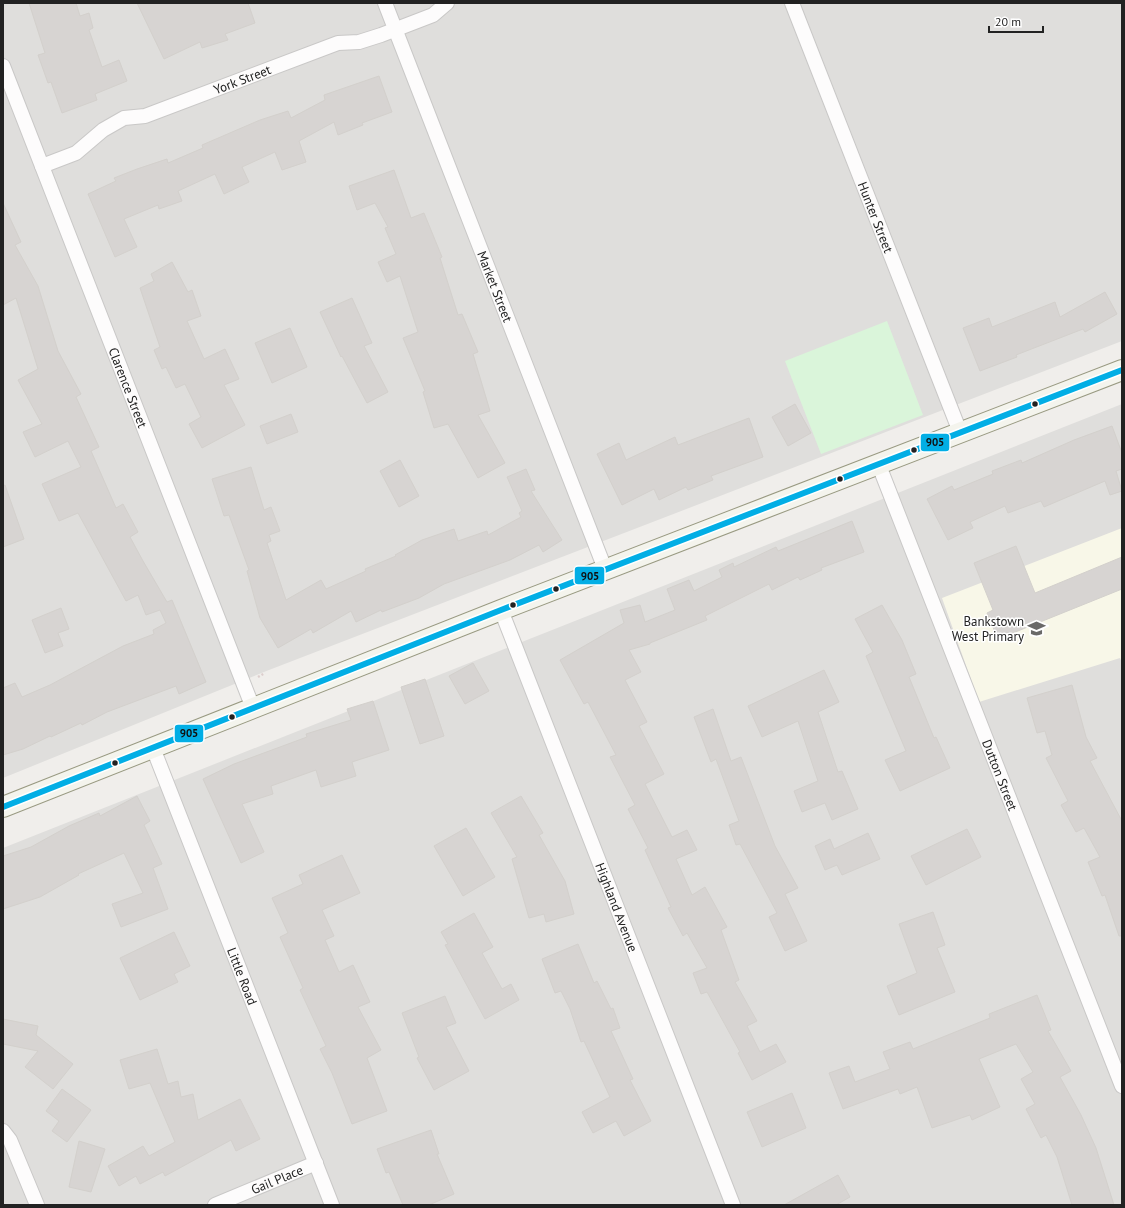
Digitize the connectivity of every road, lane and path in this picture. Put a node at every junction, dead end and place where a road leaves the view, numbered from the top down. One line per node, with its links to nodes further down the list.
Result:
1 (385, 3): 4 (street, Market Street)
2 (447, 3): 4 (street, York Street)
3 (792, 3): 8 (street, Hunter Street)
4 (396, 29): 6 (street, York Street); 10 (street, Market Street)
5 (3, 66): 6 (street, Clarence Street)
6 (42, 166): 14 (street, Clarence Street)
7 (1122, 370): 8 (main road)
8 (960, 432): 9 (main road)
9 (878, 463): 10 (main road); 17 (street, Dutton Street)
10 (605, 569): 11 (main road)
11 (501, 610): 14 (main road); 23 (street, Highland Avenue)
12 (266, 674): 13 (path)
13 (257, 677)
14 (253, 708): 15 (main road)
15 (153, 748): 16 (main road); 19 (street, Little Road)
16 (3, 807)
17 (1122, 1086)
18 (3, 1131): 20 (street)
19 (316, 1163): 21 (street, Gail Place); 22 (street, Little Road)
20 (37, 1205)
21 (215, 1205)
22 (332, 1205)
23 (734, 1205)

